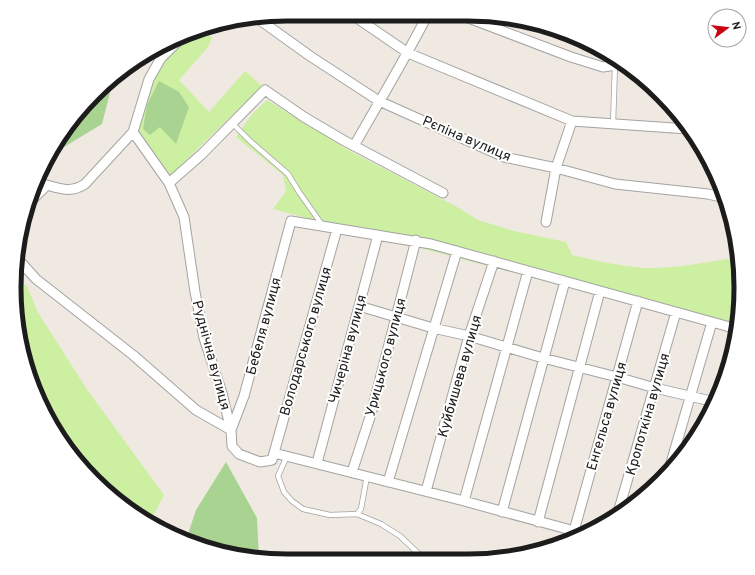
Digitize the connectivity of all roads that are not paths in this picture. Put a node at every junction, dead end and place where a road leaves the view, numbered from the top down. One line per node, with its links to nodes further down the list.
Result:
1 (361, 21): 6 (street)
2 (424, 21): 6 (street)
3 (263, 22): 9 (street, Рєпіна вулиця)
4 (478, 22): 7 (street)
5 (172, 47): 14 (street)
6 (408, 53): 9 (street); 10 (street)
7 (612, 64)
8 (617, 67): 12 (lane)
9 (380, 101): 15 (street); 16 (street, Рєпіна вулиця)
10 (572, 121): 12 (street); 16 (street)
11 (232, 123): 15 (street); 18 (street); 24 (lane)
12 (613, 124): 13 (street)
13 (682, 129)
14 (133, 132): 18 (street, Руднічна вулиця); 19 (street)
15 (354, 146): 20 (street)
16 (556, 168): 22 (street, Рєпіна вулиця); 23 (street)
17 (42, 183): 19 (street)
18 (169, 183): 49 (street, Руднічна вулиця)
19 (47, 185): 21 (street)
20 (443, 193)
21 (38, 194)
22 (718, 196)
23 (546, 222)
24 (324, 227): 25 (street); 49 (street, Бебеля вулиця)
25 (337, 229): 26 (street); 50 (street, Володарського вулиця)
26 (378, 235): 27 (street); 35 (street, Чичеріна вулиця)
27 (416, 240): 28 (street); 37 (street, Урицького вулиця)
28 (457, 251): 29 (street); 40 (street)
29 (494, 261): 31 (street); 41 (street, Куйбишева вулиця)
30 (22, 264): 49 (street, Руднічна вулиця)
31 (528, 271): 32 (street); 42 (street)
32 (565, 281): 33 (street); 43 (street)
33 (600, 291): 34 (street); 44 (street)
34 (638, 301): 36 (street); 45 (street, Енгельса вулиця)
35 (359, 306): 37 (street); 53 (street, Чичеріна вулиця)
36 (676, 312): 38 (street); 46 (street, Кропоткіна вулиця)
37 (396, 317): 40 (street); 54 (street, Урицького вулиця)
38 (712, 322): 39 (street); 47 (street)
39 (731, 327)
40 (433, 328): 41 (street); 56 (street)
41 (469, 336): 42 (street); 57 (street, Куйбишева вулиця)
42 (507, 347): 43 (street); 58 (street)
43 (544, 358): 44 (street); 60 (street)
44 (580, 367): 45 (street); 62 (street)
45 (617, 377): 46 (street); 63 (street, Енгельса вулиця)
46 (655, 388): 47 (street); 59 (street, Кропоткіна вулиця)
47 (690, 397): 48 (street); 52 (street)
48 (709, 401)
49 (231, 430): 50 (street)
50 (274, 453): 51 (street)
51 (287, 456): 53 (street); 61 (lane)
52 (672, 458)
53 (318, 463): 54 (street)
54 (352, 472): 55 (street)
55 (367, 476): 56 (street); 61 (lane)
56 (388, 482): 57 (street)
57 (426, 491): 58 (street)
58 (464, 501): 60 (street)
59 (620, 506)
60 (502, 512): 62 (street)
61 (357, 514): 65 (lane)
62 (538, 522): 64 (street)
63 (579, 530)
64 (575, 531)
65 (414, 550): 66 (lane); 67 (lane)
66 (415, 554)
67 (419, 554)

